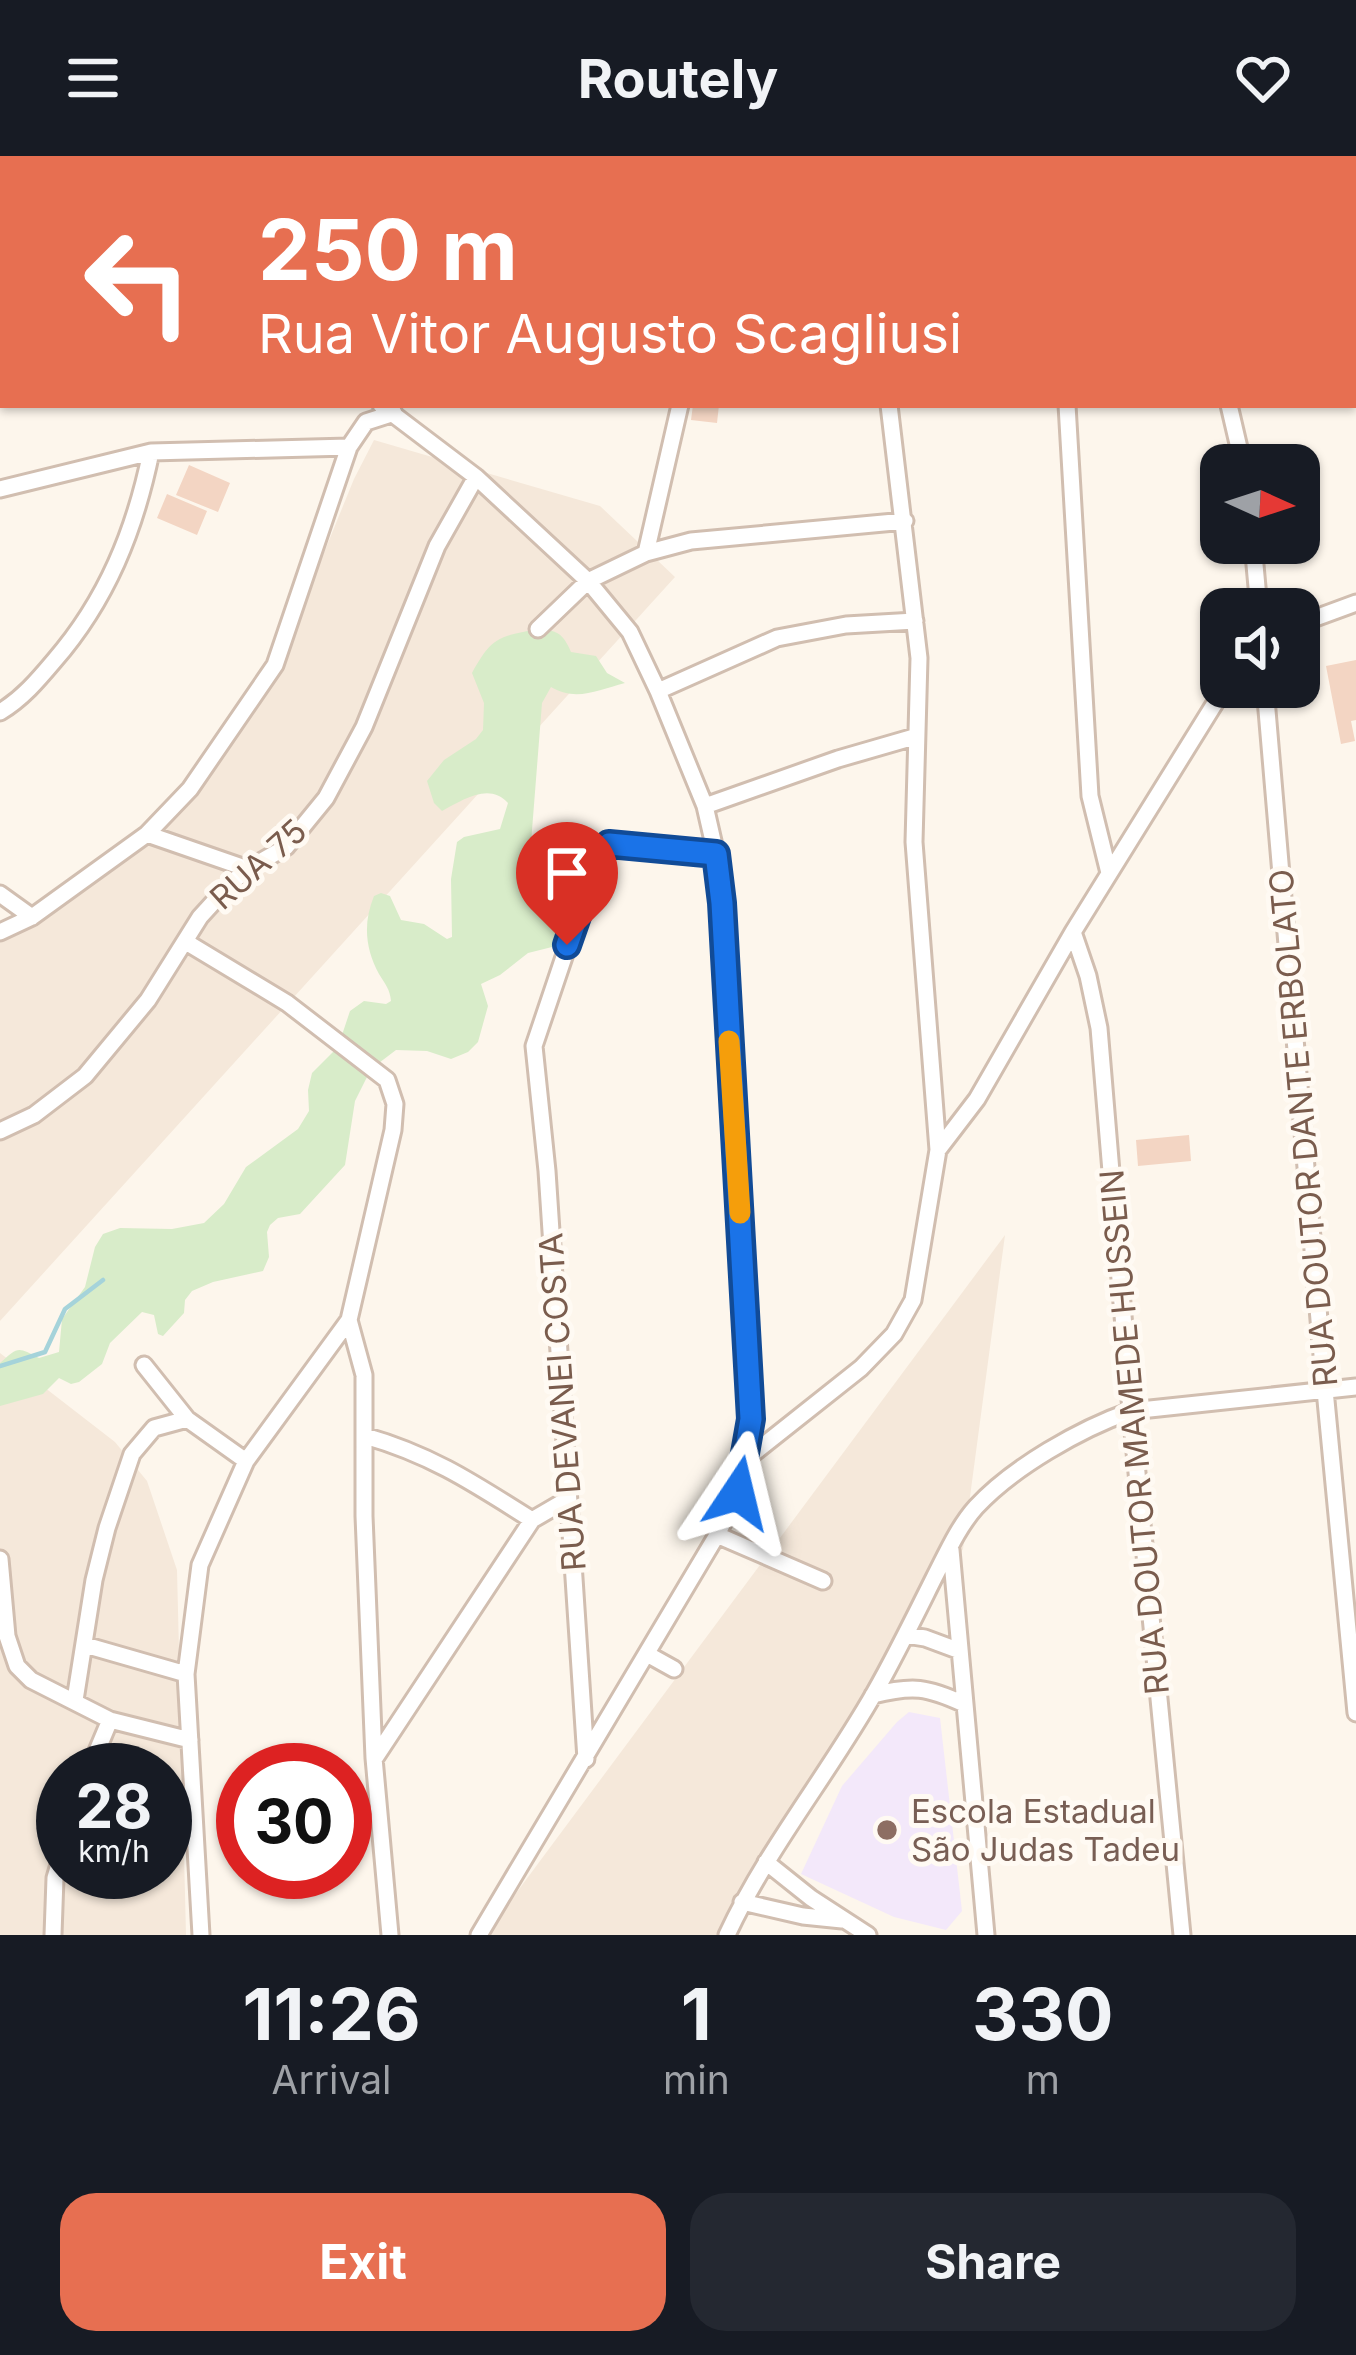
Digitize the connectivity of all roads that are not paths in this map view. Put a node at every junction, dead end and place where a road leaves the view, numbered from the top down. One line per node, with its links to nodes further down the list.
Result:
1 (679, 408): 12 (street)
2 (890, 408): 11 (street)
3 (1067, 408): 27 (street)
4 (1230, 408): 6 (street)
5 (387, 409): 7 (street); 9 (street)
6 (1238, 444)
7 (349, 447): 8 (street); 24 (street)
8 (151, 452): 10 (street); 21 (street)
9 (476, 477): 13 (street); 26 (street, RUA 75)
10 (0, 489)
11 (904, 521): 12 (street); 16 (street)
12 (646, 553): 13 (street)
13 (588, 581): 17 (street); 18 (street)
14 (1356, 604): 15 (street)
15 (1320, 617)
16 (915, 621): 18 (street); 22 (street)
17 (538, 629)
18 (658, 691): 23 (street)
19 (1212, 708): 27 (street)
20 (1267, 708): 38 (street, RUA DOUTOR DANTE ERBOLATO)
21 (0, 712)
22 (914, 737): 23 (street); 34 (street)
23 (705, 806): 25 (street)
24 (146, 835): 26 (street); 29 (street)
25 (716, 854): 42 (street); 44 (street, RUA DEVANEI COSTA)
26 (248, 868): 32 (street, RUA 75)
27 (1109, 873): 31 (street)
28 (0, 894): 29 (street)
29 (32, 917): 30 (street)
30 (0, 932)
31 (1073, 932): 34 (street); 39 (street, RUA DOUTOR MAMEDE HUSSEIN)
32 (186, 942): 33 (street, RUA 75); 35 (street)
33 (0, 1131)
34 (938, 1150): 42 (street)
35 (349, 1320): 41 (street); 43 (street)
36 (144, 1365): 40 (street)
37 (1356, 1387): 38 (street)
38 (1325, 1390): 39 (street); 59 (street, RUA DOUTOR DANTE ERBOLATO)
39 (1131, 1411): 47 (street); 79 (street, RUA DOUTOR MAMEDE HUSSEIN)
40 (187, 1419): 43 (street); 51 (street)
41 (365, 1436): 45 (street); 63 (street)
42 (745, 1460): 46 (street)
43 (246, 1461): 55 (street)
44 (568, 1499): 45 (street); 64 (street, RUA DEVANEI COSTA)
45 (532, 1520): 63 (street)
46 (717, 1534): 49 (street); 53 (street)
47 (951, 1545): 50 (street); 52 (street)
48 (0, 1559): 57 (street)
49 (823, 1581)
50 (906, 1635): 52 (street); 56 (street)
51 (85, 1646): 55 (street); 57 (street)
52 (959, 1651): 58 (street)
53 (647, 1654): 54 (street); 64 (street)
54 (674, 1669)
55 (186, 1674): 61 (street)
56 (873, 1695): 58 (street); 65 (street)
57 (76, 1700): 60 (street)
58 (964, 1704): 78 (street)
59 (1356, 1713)
60 (110, 1720): 61 (street); 62 (street)
61 (190, 1740): 72 (street)
62 (100, 1743)
63 (374, 1758): 73 (street)
64 (586, 1760): 74 (street)
65 (766, 1862): 66 (street); 68 (street)
66 (811, 1898): 69 (street); 70 (street)
67 (54, 1899): 71 (street)
68 (742, 1902): 69 (street); 75 (street)
69 (803, 1916): 70 (street); 76 (street)
70 (845, 1921): 77 (street)
71 (52, 1935)
72 (201, 1935)
73 (389, 1935)
74 (479, 1935)
75 (727, 1935)
76 (802, 1935)
77 (868, 1935)
78 (986, 1935)
79 (1182, 1935)

